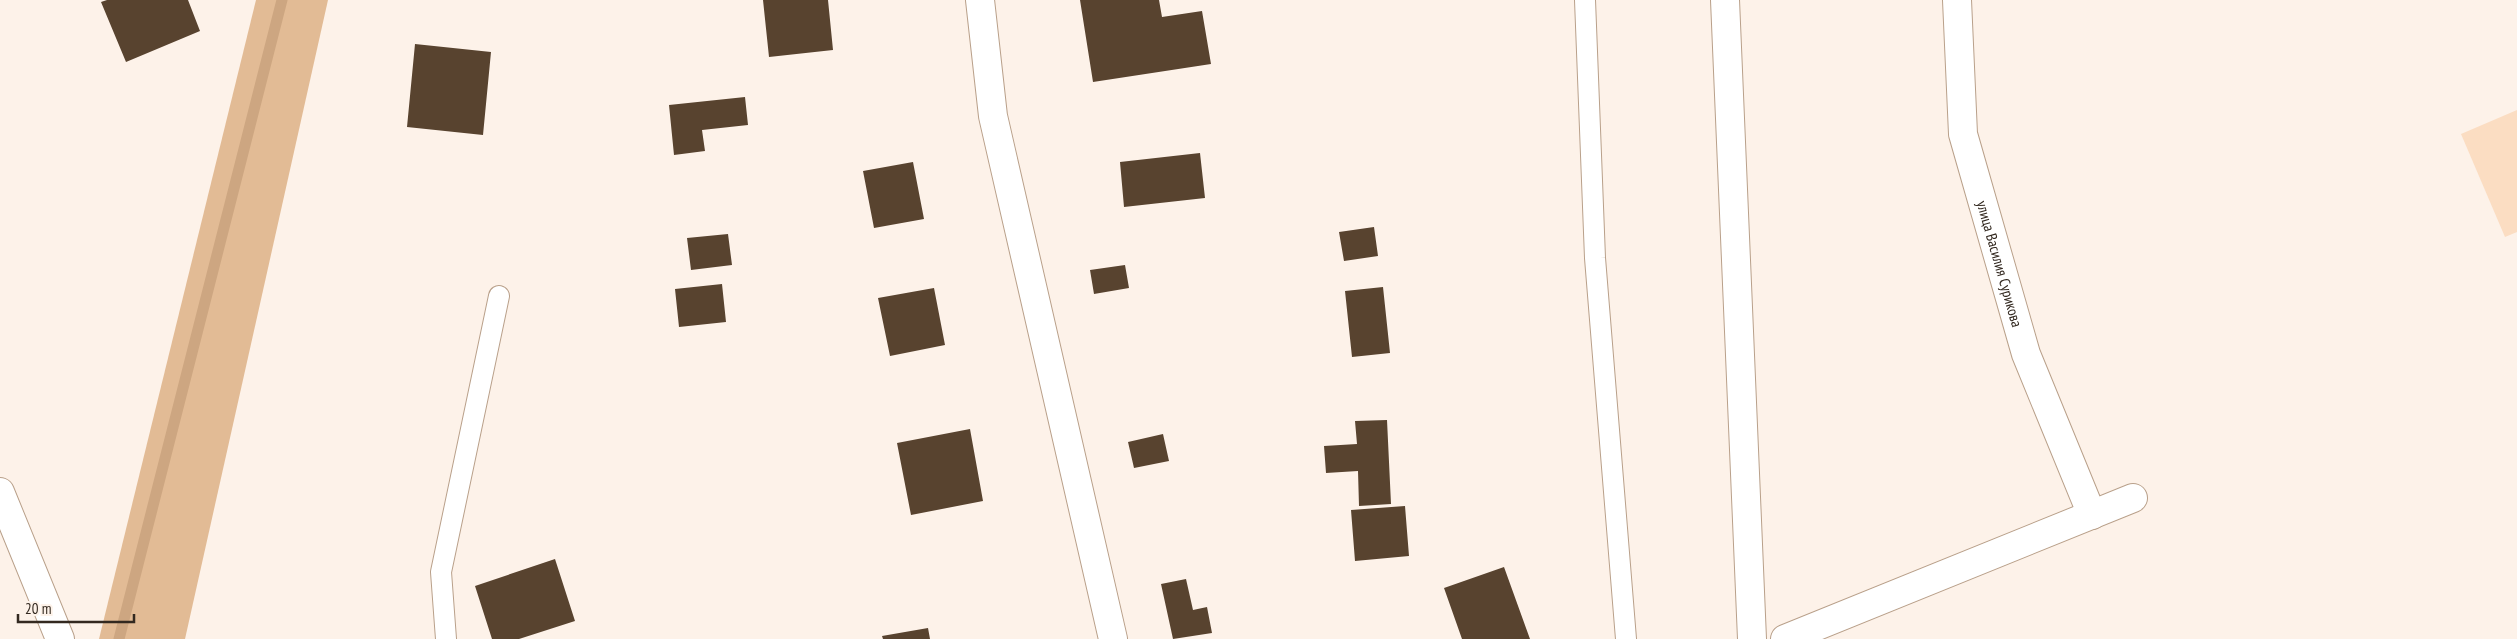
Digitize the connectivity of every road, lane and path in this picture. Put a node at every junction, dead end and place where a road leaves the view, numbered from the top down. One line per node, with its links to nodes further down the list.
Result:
1 (980, 0): 11 (street)
2 (1585, 0): 12 (lane)
3 (1725, 0): 13 (street)
4 (1957, 0): 8 (street, улица Василия Сурикова)
5 (499, 296): 10 (lane)
6 (0, 492): 9 (street)
7 (2133, 498): 8 (street)
8 (2092, 515): 14 (street)
9 (60, 639)
10 (446, 639)
11 (1113, 639)
12 (1626, 639)
13 (1752, 639)
14 (1785, 639)

